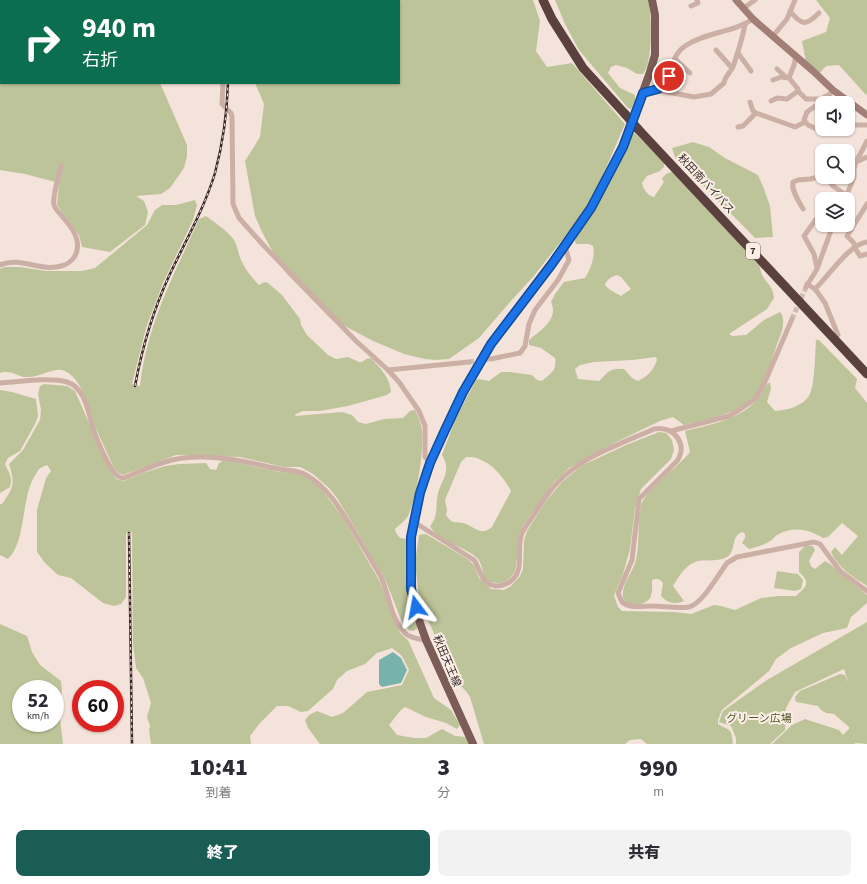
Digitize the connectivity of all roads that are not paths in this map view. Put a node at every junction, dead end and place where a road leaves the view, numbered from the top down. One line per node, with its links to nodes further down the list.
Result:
1 (543, 0): 65 (highway, 秋田南バイパス / 7, bridge)
2 (652, 0): 28 (main road, 秋田天王線)
3 (697, 0): 7 (street)
4 (736, 0): 8 (street)
5 (755, 0): 8 (street)
6 (795, 0): 9 (street)
7 (691, 6)
8 (744, 8): 11 (street)
9 (790, 11): 10 (street); 13 (street)
10 (819, 13)
11 (753, 19): 12 (street); 13 (street)
12 (745, 24): 15 (street); 17 (street)
13 (773, 36): 16 (street)
14 (716, 50): 18 (street)
15 (738, 54): 18 (street); 20 (street)
16 (796, 56): 22 (street); 26 (street)
17 (675, 59): 21 (street); 25 (street)
18 (732, 68): 25 (street)
19 (777, 69): 22 (street)
20 (751, 72)
21 (690, 73)
22 (788, 78): 23 (street); 27 (street)
23 (773, 80)
24 (223, 84): 64 (street)
25 (658, 89): 28 (street)
26 (833, 90): 29 (street); 35 (street)
27 (798, 91): 30 (street); 31 (street)
28 (643, 93): 54 (main road, 秋田天王線)
29 (826, 96)
30 (815, 99)
31 (771, 101)
32 (750, 102): 34 (street)
33 (815, 106): 36 (street)
34 (756, 113): 36 (street); 39 (street)
35 (867, 115)
36 (805, 122): 40 (street)
37 (855, 124): 38 (street)
38 (867, 125)
39 (738, 127)
40 (815, 129)
41 (867, 141): 43 (street)
42 (867, 157): 43 (street)
43 (856, 162): 48 (street)
44 (61, 166): 57 (street)
45 (815, 178): 50 (street)
46 (832, 184): 47 (street)
47 (840, 192)
48 (848, 192)
49 (867, 204): 55 (street)
50 (803, 209)
51 (815, 221): 58 (street)
52 (830, 232): 58 (street)
53 (867, 242): 55 (street)
54 (565, 246): 62 (street); 68 (main road, 秋田天王線)
55 (855, 248): 56 (street); 59 (street)
56 (867, 254)
57 (0, 265)
58 (817, 269): 59 (street)
59 (815, 289): 61 (street)
60 (792, 319): 67 (street)
61 (838, 335)
62 (491, 359)
63 (468, 362): 64 (street)
64 (388, 370): 68 (street)
65 (867, 374)
66 (0, 383): 71 (street)
67 (671, 431): 69 (street); 70 (street)
68 (430, 463): 69 (main road, 秋田天王線)
69 (414, 522): 71 (main road, 秋田天王線)
70 (867, 591)
71 (426, 640): 72 (main road, 秋田天王線)
72 (473, 744)

